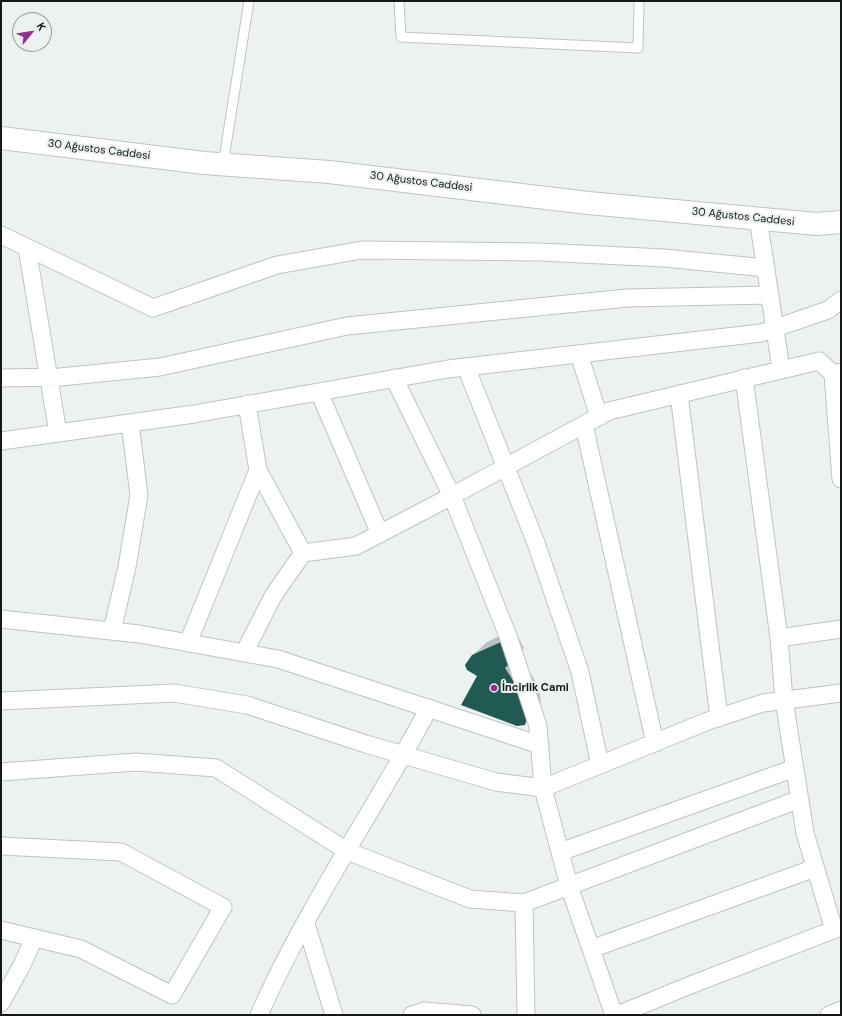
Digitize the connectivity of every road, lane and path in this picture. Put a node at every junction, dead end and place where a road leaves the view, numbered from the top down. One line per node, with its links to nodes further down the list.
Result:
1 (248, 1): 5 (lane)
2 (399, 1): 3 (lane)
3 (639, 1)
4 (1, 138): 5 (main road, 30 Ağustos Caddesi)
5 (223, 165): 6 (main road, 30 Ağustos Caddesi)
6 (758, 218): 7 (main road, 30 Ağustos Caddesi); 10 (street)
7 (841, 222)
8 (1, 235): 9 (street)
9 (27, 248): 10 (street); 18 (street)
10 (766, 268): 11 (street)
11 (770, 295): 13 (street); 18 (street)
12 (841, 300): 13 (street)
13 (774, 328): 14 (street); 16 (street)
14 (579, 354): 15 (street); 25 (street)
15 (466, 367): 20 (street); 31 (street)
16 (781, 369): 17 (street); 21 (street)
17 (837, 373): 30 (street)
18 (49, 377): 19 (street); 28 (street)
19 (1, 378)
20 (394, 378): 22 (street); 34 (street)
21 (744, 378): 23 (street); 40 (street)
22 (319, 392): 24 (street); 35 (street)
23 (679, 394): 25 (street); 47 (street)
24 (247, 404): 26 (street); 32 (street)
25 (599, 417): 27 (street)
26 (130, 423): 28 (street); 39 (street)
27 (584, 425): 31 (street); 48 (street)
28 (58, 433): 29 (street)
29 (1, 441)
30 (840, 460): 33 (street)
31 (506, 467): 34 (street); 51 (street)
32 (258, 470): 36 (street); 41 (street)
33 (841, 479)
34 (452, 496): 35 (street); 49 (street)
35 (380, 534): 36 (street)
36 (303, 553): 42 (street)
37 (1, 619): 39 (street)
38 (841, 630): 40 (street)
39 (112, 631): 41 (street)
40 (779, 638): 44 (street)
41 (188, 643): 42 (street)
42 (244, 653): 46 (street)
43 (841, 693): 44 (street)
44 (784, 700): 47 (street); 52 (street)
45 (1, 701): 50 (street)
46 (429, 708): 49 (street); 50 (street)
47 (719, 718): 48 (street)
48 (655, 742): 51 (street)
49 (540, 745): 54 (street)
50 (404, 755): 54 (street); 57 (street)
51 (600, 765): 54 (street)
52 (795, 768): 55 (street); 58 (street)
53 (1, 772): 57 (street)
54 (543, 788): 58 (street)
55 (800, 799): 59 (street); 60 (street)
56 (1, 846): 65 (street)
57 (347, 852): 61 (street); 62 (street)
58 (560, 852): 60 (street)
59 (815, 868): 63 (street); 66 (street)
60 (569, 886): 61 (street); 66 (street)
61 (524, 903): 73 (street)
62 (306, 924): 69 (street); 70 (street)
63 (837, 929): 75 (street)
64 (1, 930): 65 (street)
65 (34, 938): 67 (street)
66 (591, 949): 74 (street)
67 (1, 1003)
68 (841, 1010): 76 (street)
69 (259, 1015)
70 (334, 1015)
71 (412, 1015): 72 (street)
72 (472, 1015)
73 (526, 1015)
74 (614, 1015)
75 (618, 1015)
76 (829, 1015)

